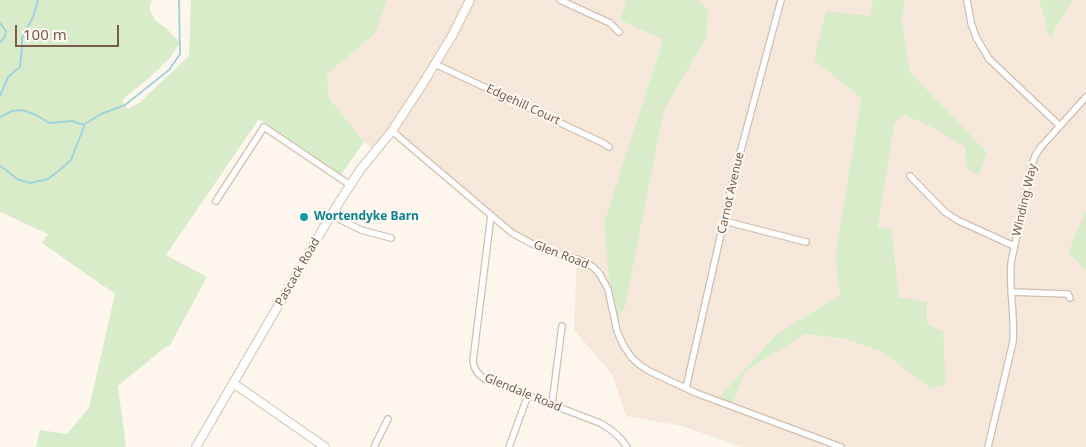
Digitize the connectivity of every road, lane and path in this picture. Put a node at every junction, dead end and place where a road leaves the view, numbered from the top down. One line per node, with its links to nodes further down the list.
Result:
1 (470, 0): 6 (street, Pascack Road)
2 (560, 0): 5 (street)
3 (780, 0): 16 (street, Carnot Avenue)
4 (967, 0): 8 (street)
5 (620, 32)
6 (435, 64): 9 (street, Pascack Road); 10 (street, Edgehill Court)
7 (1086, 97): 8 (street, Winding Way)
8 (1060, 126): 19 (street, Winding Way)
9 (392, 131): 12 (street, Pascack Road); 15 (street, Glen Road)
10 (609, 147)
11 (910, 176): 19 (street)
12 (350, 186): 13 (street); 14 (street, Pascack Road)
13 (216, 201)
14 (331, 215): 17 (street); 23 (street, Pascack Road)
15 (491, 215): 24 (street, Glen Road); 25 (street, Glendale Road)
16 (724, 221): 18 (street); 24 (street, Carnot Avenue)
17 (391, 238)
18 (806, 242)
19 (1014, 246): 20 (street, Winding Way)
20 (1011, 292): 21 (street); 34 (street, Winding Way)
21 (1070, 298)
22 (562, 326): 26 (street)
23 (233, 383): 28 (street, Pascack Road); 29 (street)
24 (686, 388): 33 (street, Glen Road)
25 (528, 395): 26 (street, Glendale Road); 31 (street)
26 (552, 404): 32 (street, Glendale Road)
27 (388, 419): 30 (street)
28 (196, 447)
29 (325, 447)
30 (374, 447)
31 (509, 447)
32 (627, 447)
33 (841, 447)
34 (988, 447)

